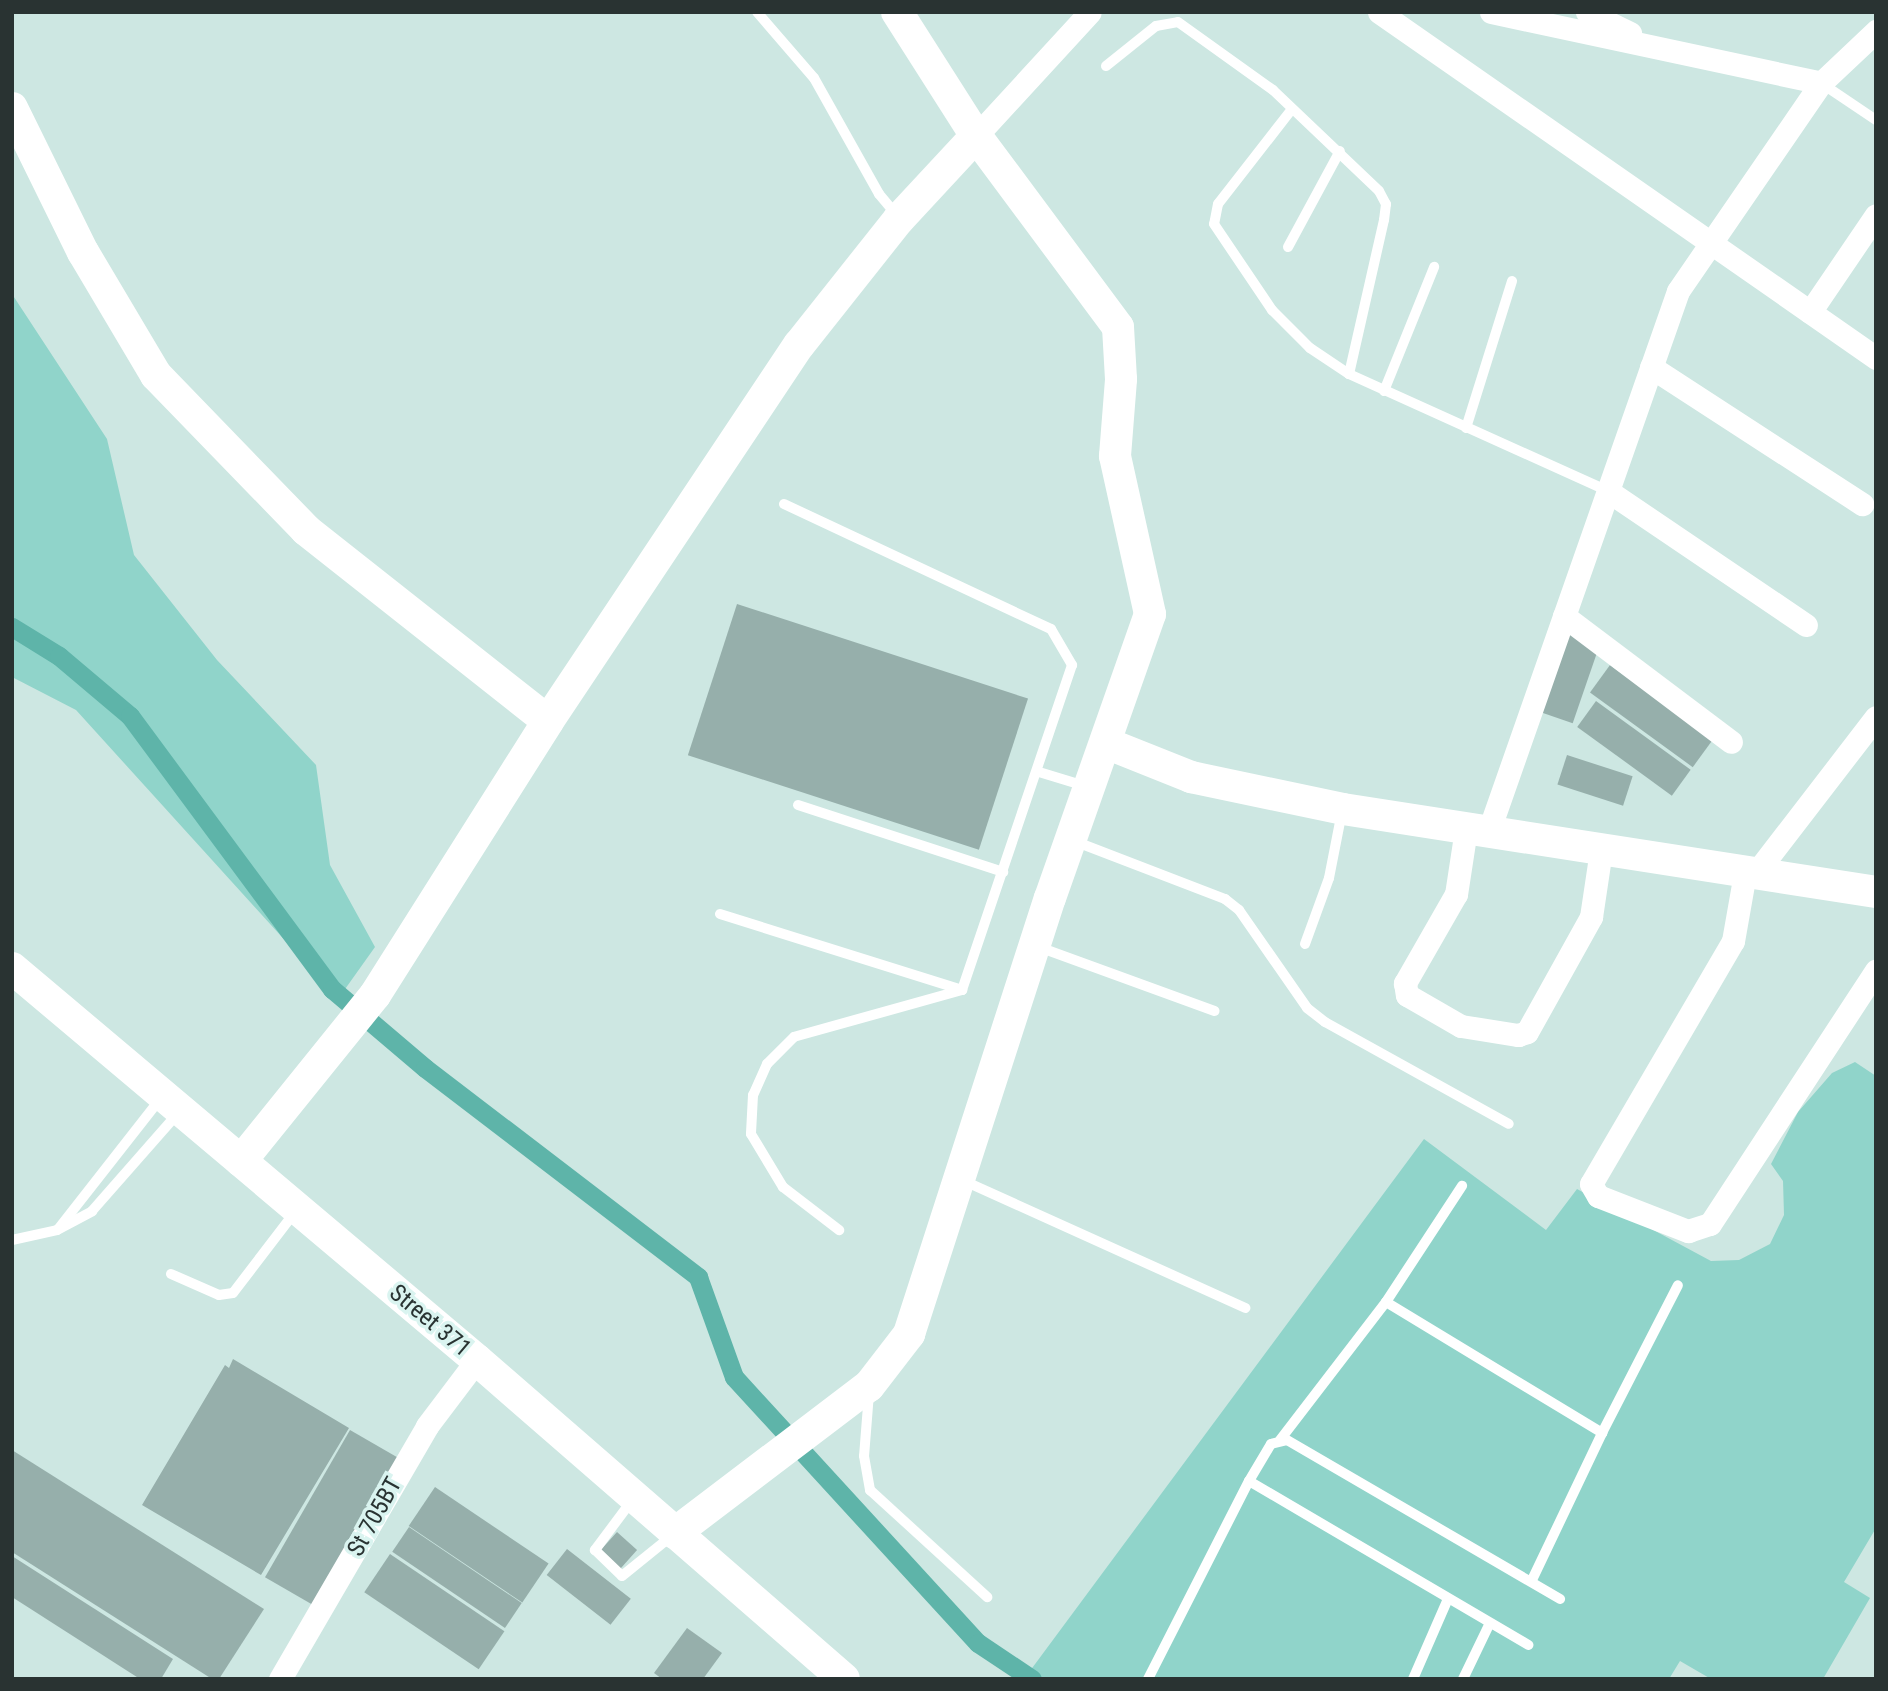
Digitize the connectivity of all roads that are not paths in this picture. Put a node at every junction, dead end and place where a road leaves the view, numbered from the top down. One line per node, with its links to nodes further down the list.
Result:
1 (757, 12): 17 (lane)
2 (897, 12): 14 (street)
3 (1090, 12): 14 (street)
4 (1378, 12): 18 (street)
5 (1491, 12): 8 (street)
6 (1587, 12): 8 (street)
7 (1876, 31): 10 (street)
8 (1661, 49): 10 (street)
9 (1106, 66): 12 (lane)
10 (1821, 83): 13 (lane); 18 (street)
11 (12, 108): 34 (street)
12 (1292, 109): 15 (lane); 25 (lane)
13 (1876, 120)
14 (976, 136): 17 (street); 36 (street)
15 (1340, 151): 19 (lane); 25 (lane)
16 (1876, 215): 22 (street)
17 (900, 219): 34 (street)
18 (1709, 242): 22 (street); 24 (street)
19 (1288, 247)
20 (1434, 267): 26 (lane)
21 (1512, 281): 27 (lane)
22 (1810, 312): 23 (street)
23 (1876, 358)
24 (1651, 367): 28 (street); 30 (street)
25 (1349, 374): 26 (lane)
26 (1384, 391): 27 (lane)
27 (1466, 428): 28 (lane)
28 (1608, 491): 31 (street); 32 (street)
29 (784, 504): 37 (lane)
30 (1863, 504)
31 (1564, 616): 35 (street); 41 (street)
32 (1806, 625)
33 (1876, 718): 45 (street)
34 (548, 721): 56 (street)
35 (1731, 742)
36 (1106, 743): 38 (street); 40 (street)
37 (1039, 772): 38 (lane); 44 (lane)
38 (1091, 788): 42 (street)
39 (798, 805): 44 (lane)
40 (1343, 808): 41 (street); 48 (lane)
41 (1477, 831): 43 (street); 43 (street)
42 (1071, 840): 49 (street); 55 (lane)
43 (1601, 850): 45 (street)
44 (1003, 872): 52 (lane)
45 (1750, 874): 46 (street); 51 (street)
46 (1876, 892)
47 (720, 914): 52 (lane)
48 (1305, 944)
49 (1035, 946): 53 (lane); 57 (street)
50 (12, 968): 54 (street, Street 371)
51 (1876, 970)
52 (962, 990): 61 (lane)
53 (1214, 1011)
54 (172, 1103): 56 (street, Street 371); 60 (lane); 60 (lane)
55 (1509, 1124)
56 (241, 1161): 59 (street, Street 371)
57 (962, 1180): 66 (lane); 68 (street)
58 (1462, 1186): 65 (lane)
59 (297, 1208): 63 (lane); 67 (street, Street 371)
60 (57, 1230): 62 (lane)
61 (839, 1230)
62 (12, 1240)
63 (171, 1274)
64 (1678, 1285): 69 (lane)
65 (1386, 1302): 69 (lane); 70 (lane)
66 (1245, 1308)
67 (477, 1360): 72 (street, Street 371); 80 (street, St 705BT)
68 (869, 1387): 73 (street); 75 (lane)
69 (1602, 1433): 74 (lane)
70 (1280, 1440): 71 (lane); 74 (lane)
71 (1249, 1481): 77 (lane); 82 (lane)
72 (634, 1497): 73 (street, Street 371); 73 (lane)
73 (675, 1533): 81 (street, Street 371)
74 (1532, 1580): 76 (lane)
75 (987, 1597)
76 (1560, 1599)
77 (1447, 1601): 78 (lane); 83 (lane)
78 (1489, 1625): 79 (lane); 84 (lane)
79 (1529, 1645)
80 (280, 1679)
81 (844, 1679)
82 (1148, 1679)
83 (1413, 1679)
84 (1463, 1679)

